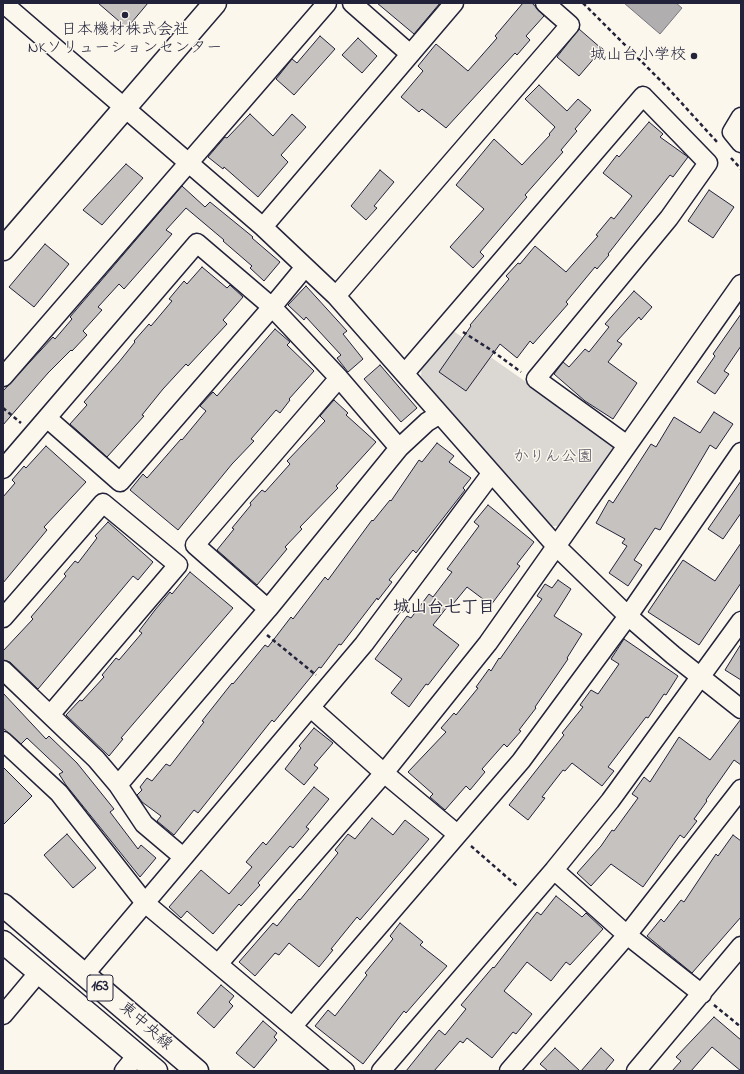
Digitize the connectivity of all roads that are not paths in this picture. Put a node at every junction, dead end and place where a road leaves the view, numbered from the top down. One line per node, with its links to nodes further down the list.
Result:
1 (3, 3): 8 (street)
2 (215, 3): 8 (main road)
3 (327, 3): 11 (street)
4 (352, 3): 7 (street)
5 (454, 3): 7 (street)
6 (545, 3): 16 (street)
7 (410, 54): 12 (street)
8 (125, 108): 11 (street); 13 (main road)
9 (741, 117): 10 (street)
10 (741, 143)
11 (189, 163): 12 (street); 19 (street)
12 (263, 227): 14 (street)
13 (3, 249)
14 (305, 266): 16 (street); 17 (street)
15 (741, 284): 23 (street)
16 (336, 296): 18 (street)
17 (272, 307): 20 (street); 22 (street); 22 (street)
18 (405, 373): 21 (street); 23 (street)
19 (3, 377)
20 (339, 378): 24 (street); 29 (street)
21 (440, 414): 24 (street); 27 (street)
22 (47, 418): 26 (street)
23 (627, 445): 28 (street)
24 (399, 448): 29 (street)
25 (741, 452): 30 (street)
26 (3, 469)
27 (491, 474): 28 (street); 35 (street)
28 (556, 546): 30 (street); 39 (street)
29 (268, 609): 40 (street)
30 (628, 616): 34 (street); 42 (street)
31 (3, 618): 37 (street)
32 (741, 621): 34 (street)
33 (3, 670): 37 (street)
34 (701, 678): 36 (street); 44 (street)
35 (311, 708): 39 (street); 43 (street)
36 (741, 709)
37 (50, 715): 40 (street)
38 (3, 741): 45 (street)
39 (384, 773): 42 (street); 50 (street)
40 (118, 785): 43 (street)
41 (741, 789): 47 (street)
42 (457, 834): 55 (street)
43 (183, 857): 45 (street)
44 (554, 870): 47 (street); 60 (street)
45 (145, 903): 50 (street); 52 (street)
46 (3, 905): 52 (main road, 東中央線 / 163)
47 (628, 935): 53 (street); 61 (street)
48 (3, 942): 51 (main road, 東中央線 / 163)
49 (741, 946): 53 (street)
50 (218, 964): 55 (street)
51 (39, 972): 54 (street); 56 (main road, 東中央線 / 163)
52 (84, 975): 58 (main road, 東中央線 / 163)
53 (702, 994): 62 (street)
54 (3, 1015)
55 (293, 1026): 59 (street)
56 (131, 1063): 57 (main road, 東中央線 / 163)
57 (156, 1071)
58 (197, 1071)
59 (345, 1071)
60 (381, 1071)
61 (509, 1071)
62 (636, 1071)

